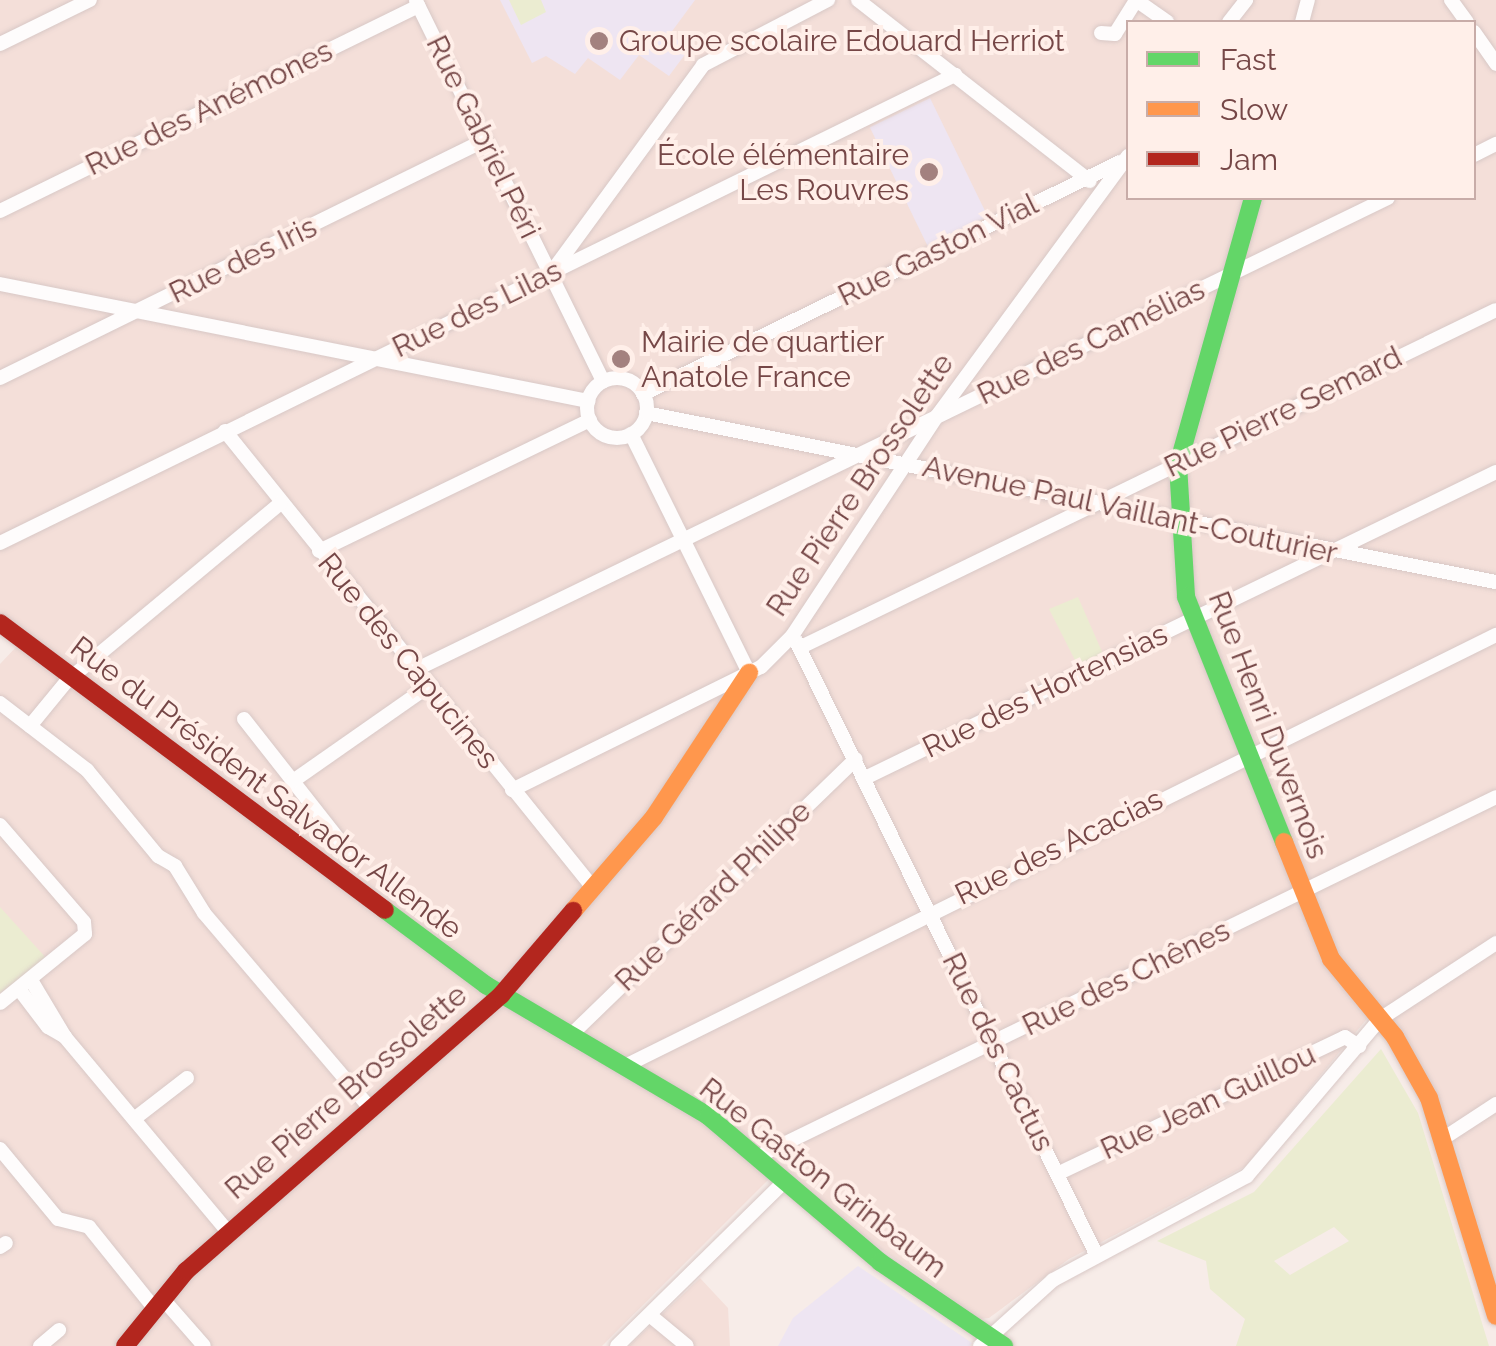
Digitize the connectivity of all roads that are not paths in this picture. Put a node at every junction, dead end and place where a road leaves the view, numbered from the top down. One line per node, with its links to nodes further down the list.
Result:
1 (90, 0): 9 (street)
2 (828, 0): 20 (street)
3 (858, 0): 11 (street)
4 (1136, 0): 6 (street); 7 (street)
5 (417, 3): 12 (street, Rue Gabriel Péri); 19 (street, Rue des Anémones)
6 (1164, 20)
7 (1101, 33)
8 (1476, 35): 10 (street)
9 (0, 44)
10 (1496, 64)
11 (955, 75): 15 (street); 21 (street, Rue des Lilas)
12 (485, 140): 23 (street, Rue Gabriel Péri); 26 (street, Rue des Iris)
13 (1126, 158): 15 (street, Rue Gaston Vial)
14 (1126, 159): 16 (street, Rue Pierre Brossolette)
15 (1087, 178): 16 (street); 32 (street, Rue Gaston Vial)
16 (1103, 190): 31 (street, Rue Pierre Brossolette)
17 (1253, 200): 22 (street, Rue Henri Duvernois)
18 (1384, 200): 22 (street, Rue des Camélias)
19 (0, 210)
20 (570, 243): 21 (street); 23 (street)
21 (577, 260): 23 (street, Rue des Lilas)
22 (1235, 273): 30 (street, Rue des Camélias); 41 (street, Rue Henri Duvernois)
23 (551, 274): 27 (street, Rue des Lilas); 29 (street, Rue Gabriel Péri)
24 (0, 284): 26 (street)
25 (1496, 310): 41 (street, Rue Pierre Semard)
26 (140, 311): 27 (street); 28 (street, Rue des Iris)
27 (376, 359): 33 (street); 37 (street, Rue des Lilas)
28 (0, 378)
29 (603, 381): 32 (street); 33 (street)
30 (998, 387): 31 (street); 35 (street, Rue des Camélias)
31 (958, 388): 35 (street, Rue Pierre Brossolette)
32 (643, 394): 34 (street)
33 (588, 401): 36 (street)
34 (646, 413): 38 (street); 39 (street, Avenue Paul Vaillant-Couturier)
35 (937, 416): 39 (street, Rue des Camélias); 40 (street, Rue Pierre Brossolette)
36 (590, 420): 38 (street); 48 (street)
37 (225, 431): 43 (street, Rue des Capucines); 47 (street, Rue des Lilas)
38 (631, 434): 46 (street)
39 (851, 453): 40 (street, Avenue Paul Vaillant-Couturier); 46 (street, Rue des Camélias)
40 (906, 464): 44 (street, Avenue Paul Vaillant-Couturier); 54 (street, Rue Pierre Brossolette)
41 (1178, 464): 44 (street, Rue Pierre Semard); 45 (street, Rue Henri Duvernois)
42 (1496, 472): 49 (street, Rue des Hortensias)
43 (281, 503): 48 (street, Rue des Capucines); 57 (street)
44 (1097, 503): 45 (street, Avenue Paul Vaillant-Couturier); 54 (street, Rue Pierre Semard)
45 (1179, 519): 49 (street, Avenue Paul Vaillant-Couturier); 51 (street, Rue Henri Duvernois)
46 (683, 540): 55 (street, Rue des Camélias); 56 (street)
47 (0, 543)
48 (319, 551): 55 (street, Rue des Capucines)
49 (1334, 552): 50 (street, Avenue Paul Vaillant-Couturier); 51 (street, Rue des Hortensias)
50 (1496, 582)
51 (1193, 620): 62 (street, Rue Henri Duvernois); 64 (street, Rue des Hortensias)
52 (0, 623): 57 (street, Rue du Président Salvador Allende)
53 (1496, 635): 62 (street, Rue des Acacias)
54 (797, 642): 56 (street, Rue Pierre Brossolette); 63 (street, Rue des Cactus)
55 (416, 670): 58 (street, Rue des Capucines)
56 (749, 673): 66 (street); 70 (street, Rue Pierre Brossolette)
57 (72, 678): 61 (street); 75 (street, Rue du Président Salvador Allende)
58 (430, 685): 65 (street); 66 (street, Rue des Capucines)
59 (0, 703): 61 (street)
60 (244, 719): 65 (street)
61 (30, 726): 84 (street)
62 (1248, 755): 71 (street, Rue Henri Duvernois); 72 (street, Rue des Acacias)
63 (856, 759): 64 (street, Rue des Cactus); 78 (street, Rue Gérard Philipe)
64 (865, 778): 72 (street, Rue des Cactus)
65 (293, 782): 69 (street)
66 (512, 790): 70 (street, Rue des Capucines)
67 (1496, 797): 71 (street, Rue des Chênes)
68 (0, 825): 74 (street)
69 (347, 850)
70 (594, 889): 75 (street, Rue Pierre Brossolette)
71 (1303, 891): 77 (street, Rue Henri Duvernois); 79 (street, Rue des Chênes)
72 (929, 911): 79 (street, Rue des Cactus); 81 (street, Rue des Acacias)
73 (1496, 943): 77 (street)
74 (25, 985): 76 (street); 85 (street)
75 (501, 995): 78 (street, Rue Gaston Grinbaum); 84 (street, Rue Pierre Brossolette)
76 (0, 1003)
77 (1380, 1019): 80 (street); 86 (street, Rue Henri Duvernois)
78 (572, 1034): 81 (street, Rue Gaston Grinbaum)
79 (993, 1042): 88 (street, Rue des Chênes); 89 (street, Rue des Cactus)
80 (1358, 1046): 89 (street, Rue Jean Guillou); 92 (street)
81 (625, 1066): 88 (street, Rue Gaston Grinbaum)
82 (186, 1078): 85 (street)
83 (1496, 1104): 86 (street)
84 (369, 1107): 91 (street, Rue Pierre Brossolette)
85 (134, 1119): 91 (street)
86 (1444, 1138): 93 (street, Rue Henri Duvernois)
87 (0, 1149): 94 (street)
88 (755, 1158): 90 (street, Rue Gaston Grinbaum)
89 (1056, 1174): 92 (street, Rue des Cactus)
90 (784, 1182): 96 (street); 98 (street, Rue Gaston Grinbaum)
91 (227, 1231): 94 (street, Rue Pierre Brossolette)
92 (1096, 1254): 98 (street)
93 (1490, 1271): 95 (street, Rue Henri Duvernois)
94 (158, 1304): 100 (street, Rue Pierre Brossolette); 101 (street)
95 (1496, 1316)
96 (652, 1317): 102 (street); 103 (street)
97 (59, 1330): 99 (street)
98 (992, 1343)
99 (40, 1346)
100 (125, 1346)
101 (204, 1346)
102 (616, 1346)
103 (686, 1346)

